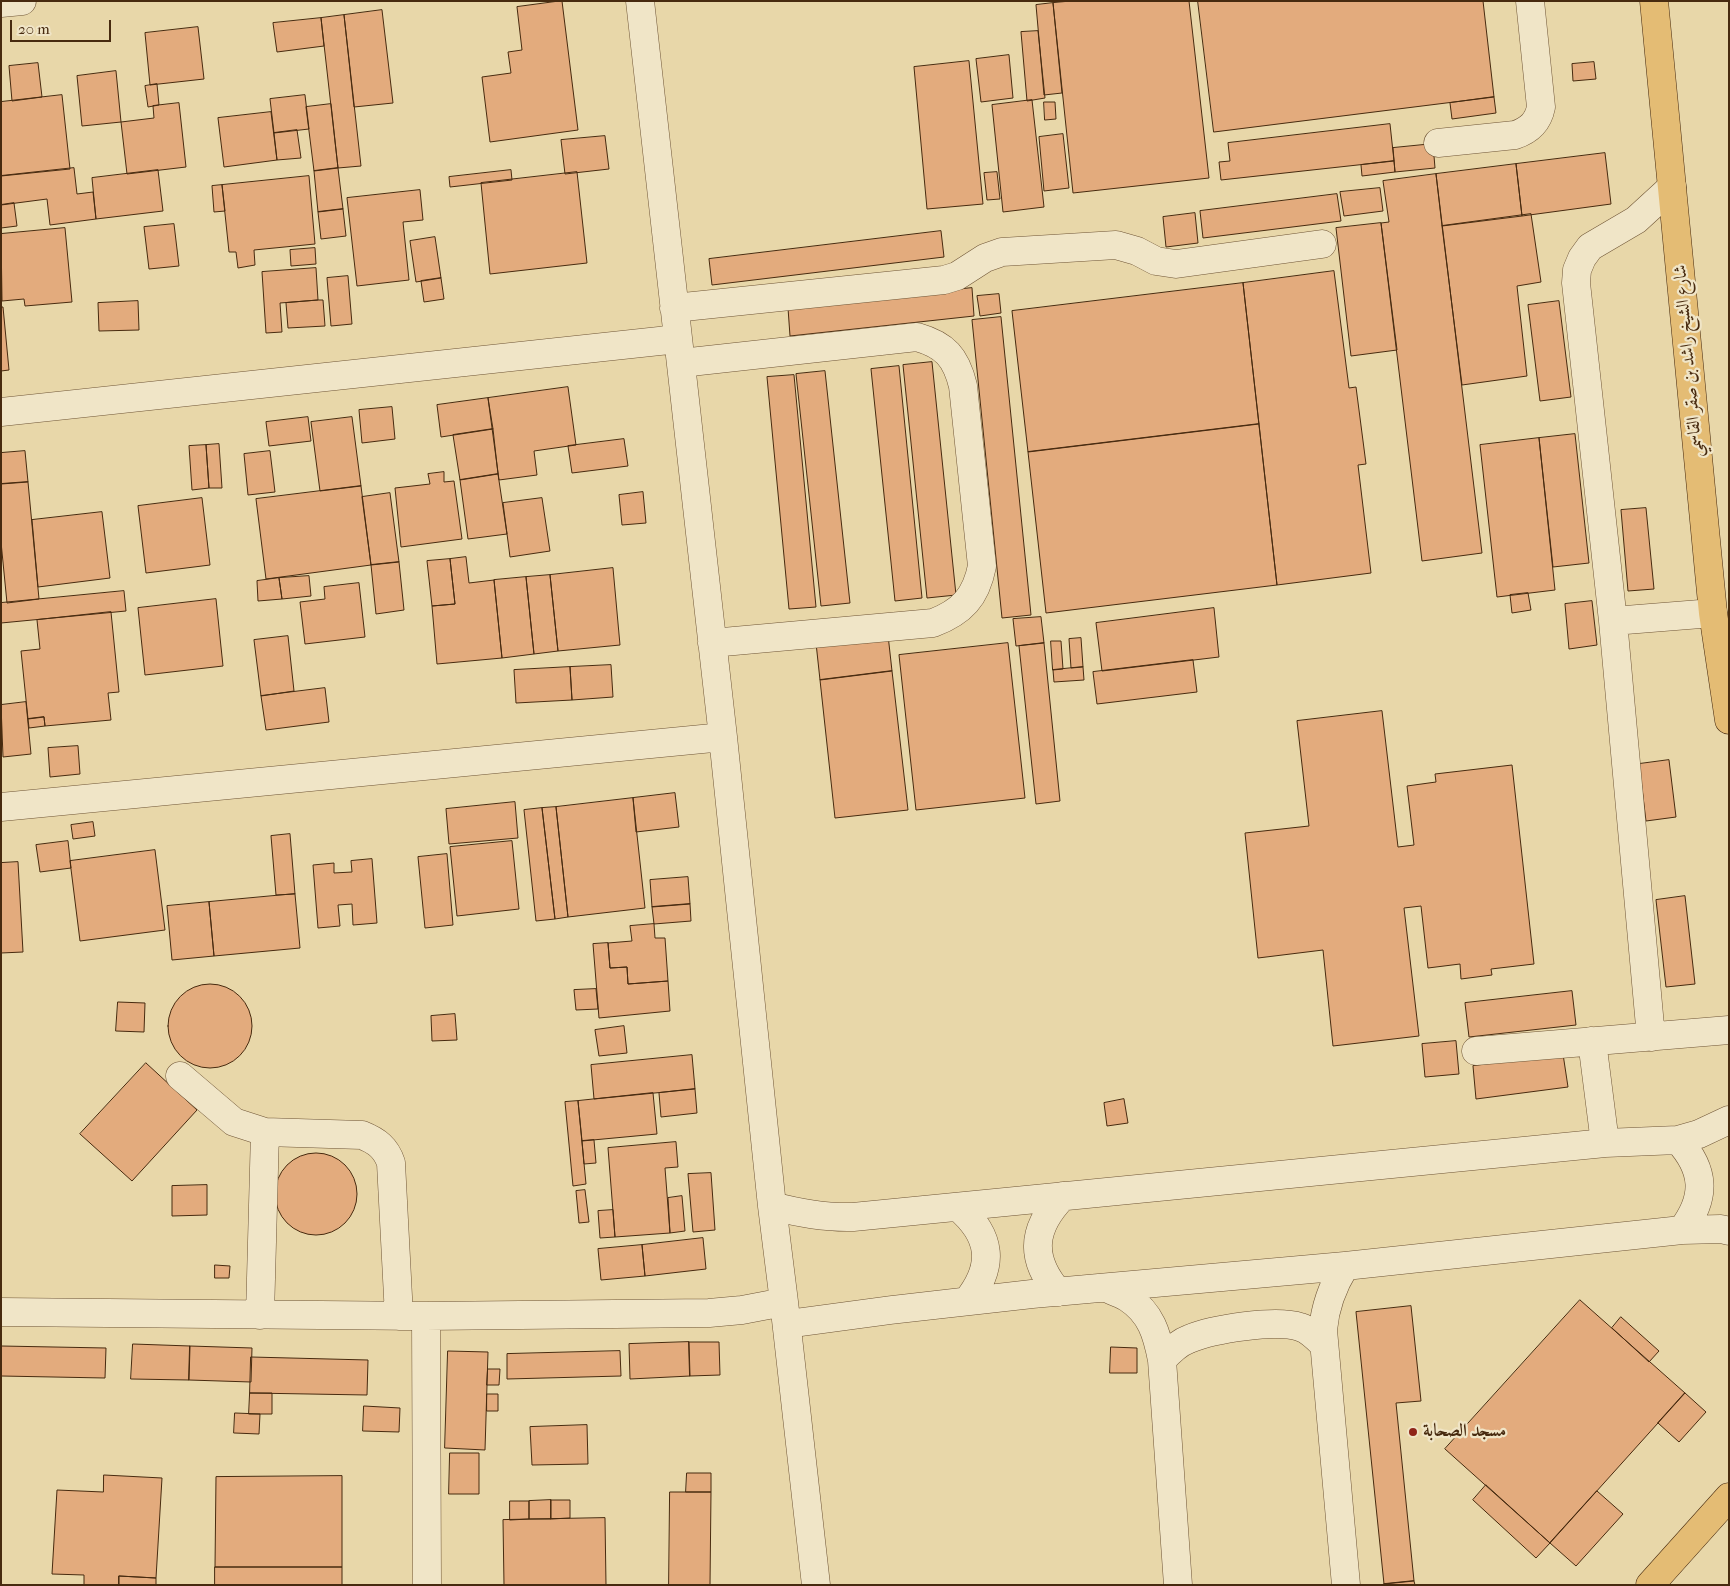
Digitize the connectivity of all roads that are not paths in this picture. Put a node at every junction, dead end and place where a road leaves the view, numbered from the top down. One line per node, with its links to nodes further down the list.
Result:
1 (22, 1): 5 (street)
2 (640, 1): 9 (street)
3 (1530, 1): 6 (street)
4 (1654, 1): 7 (main road, شارع الشيخ راشد بن صقر القاسمي)
5 (1, 3)
6 (1438, 143)
7 (1672, 188): 12 (main road, شارع الشيخ راشد بن صقر القاسمي); 13 (street)
8 (1322, 244): 9 (street)
9 (674, 308): 10 (street)
10 (680, 351): 11 (street); 14 (street); 14 (street)
11 (1, 412)
12 (1713, 613): 13 (street); 15 (main road, شارع الشيخ راشد بن صقر القاسمي)
13 (1613, 621): 19 (street)
14 (712, 643): 16 (street)
15 (1729, 720)
16 (723, 738): 17 (street); 28 (street)
17 (1, 807)
18 (1729, 1030): 19 (street)
19 (1651, 1037): 20 (street)
20 (1592, 1041): 21 (street); 26 (street)
21 (1476, 1051)
22 (180, 1076): 24 (street)
23 (1729, 1120): 25 (street)
24 (265, 1132): 38 (street); 39 (street)
25 (1678, 1140): 26 (street); 30 (street)
26 (1605, 1143): 27 (street)
27 (1063, 1196): 29 (street); 34 (street)
28 (772, 1206): 29 (street); 37 (street)
29 (958, 1207): 35 (street)
30 (1682, 1230): 31 (street); 32 (street)
31 (1729, 1231)
32 (1345, 1266): 33 (street); 41 (street)
33 (1106, 1288): 34 (street); 42 (street)
34 (1058, 1292): 35 (street)
35 (967, 1301): 37 (street)
36 (1, 1312): 38 (street)
37 (786, 1313): 40 (street); 45 (street)
38 (260, 1314): 39 (street)
39 (399, 1316): 40 (street)
40 (426, 1316): 44 (street)
41 (1324, 1345): 42 (street); 47 (street)
42 (1162, 1360): 46 (street)
43 (1729, 1497): 48 (main road)
44 (427, 1585)
45 (816, 1585)
46 (1178, 1585)
47 (1346, 1585)
48 (1650, 1585)

